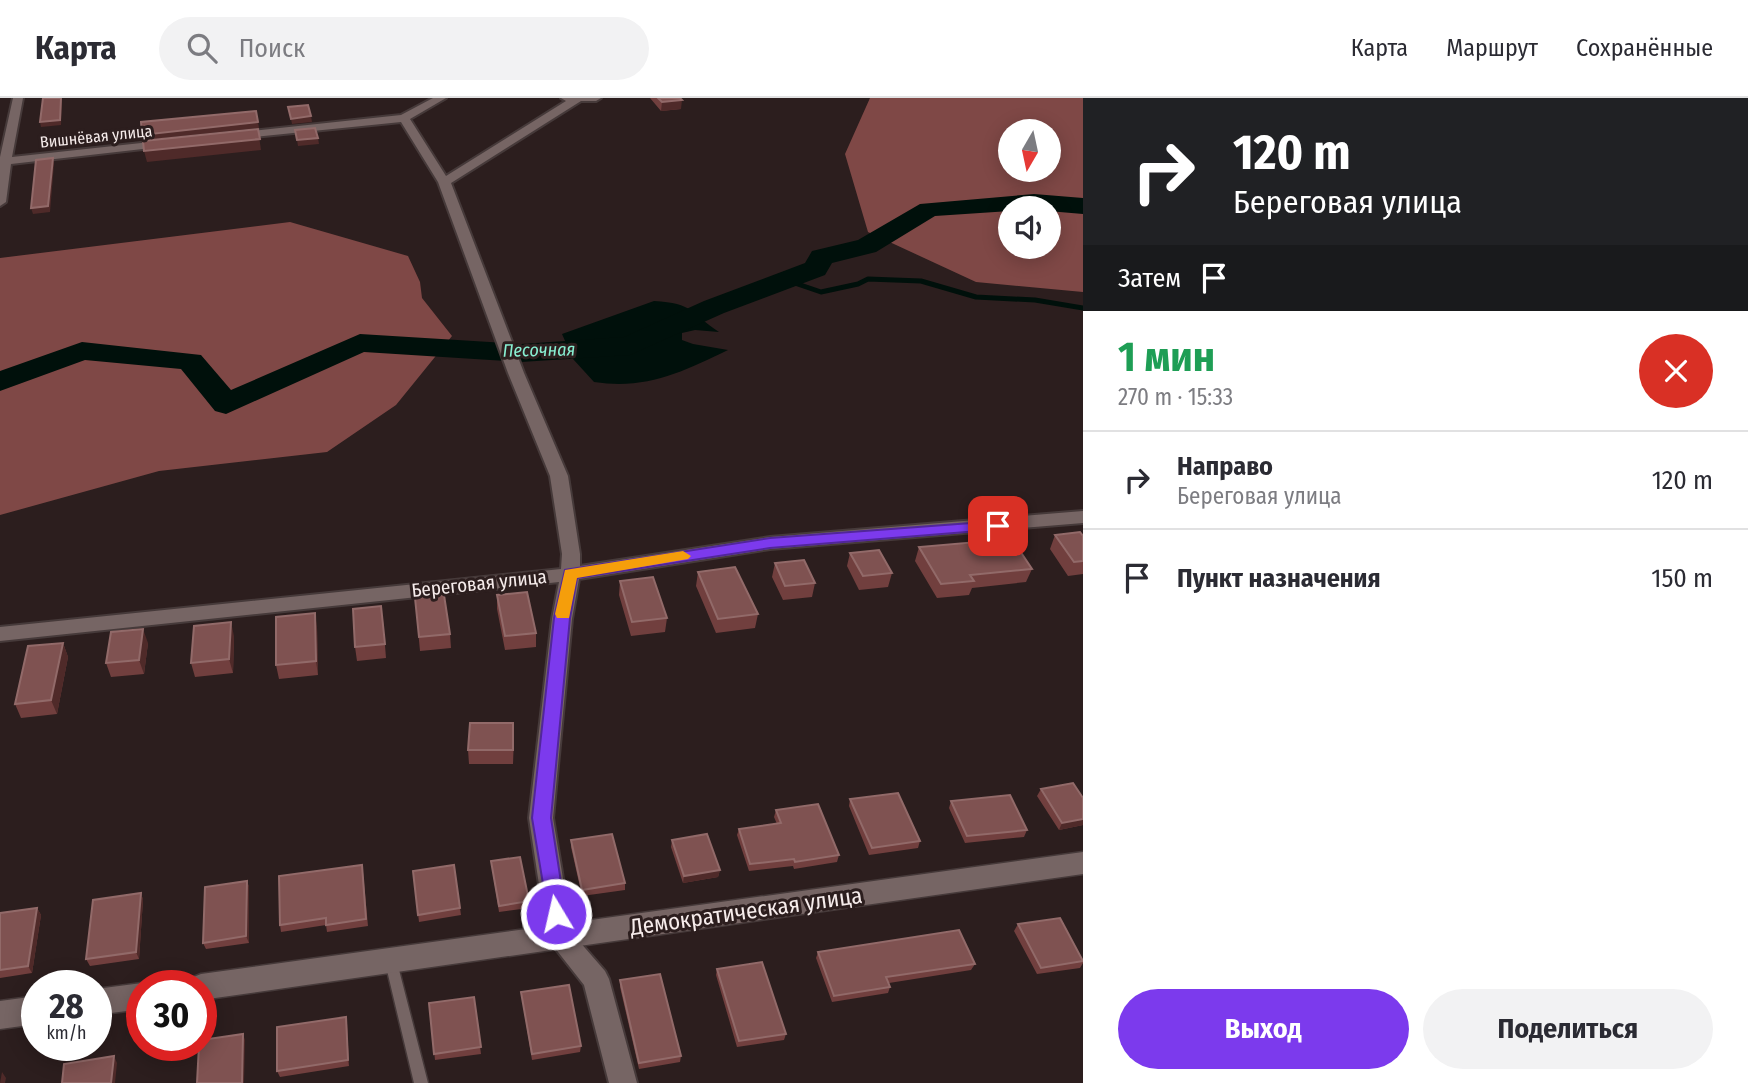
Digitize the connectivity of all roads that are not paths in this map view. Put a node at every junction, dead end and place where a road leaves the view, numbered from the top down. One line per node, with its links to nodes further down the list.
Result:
1 (18, 98): 8 (street)
2 (441, 98): 5 (street)
3 (596, 98): 4 (street)
4 (571, 99): 9 (street)
5 (404, 118): 6 (street); 9 (street)
6 (225, 137)
7 (184, 142): 8 (street, Вишнёвая улица)
8 (2, 162): 10 (street)
9 (444, 182): 12 (street)
10 (0, 202)
11 (1083, 517): 12 (street, Береговая улица)
12 (570, 574): 13 (street, Береговая улица); 15 (street)
13 (0, 634)
14 (1083, 863): 15 (street, Демократическая улица)
15 (560, 938): 16 (street, Демократическая улица); 21 (street)
16 (391, 961): 17 (street, Демократическая улица); 20 (lane)
17 (217, 985)
18 (21, 1012): 19 (street)
19 (0, 1015)
20 (421, 1083)
21 (623, 1083)

